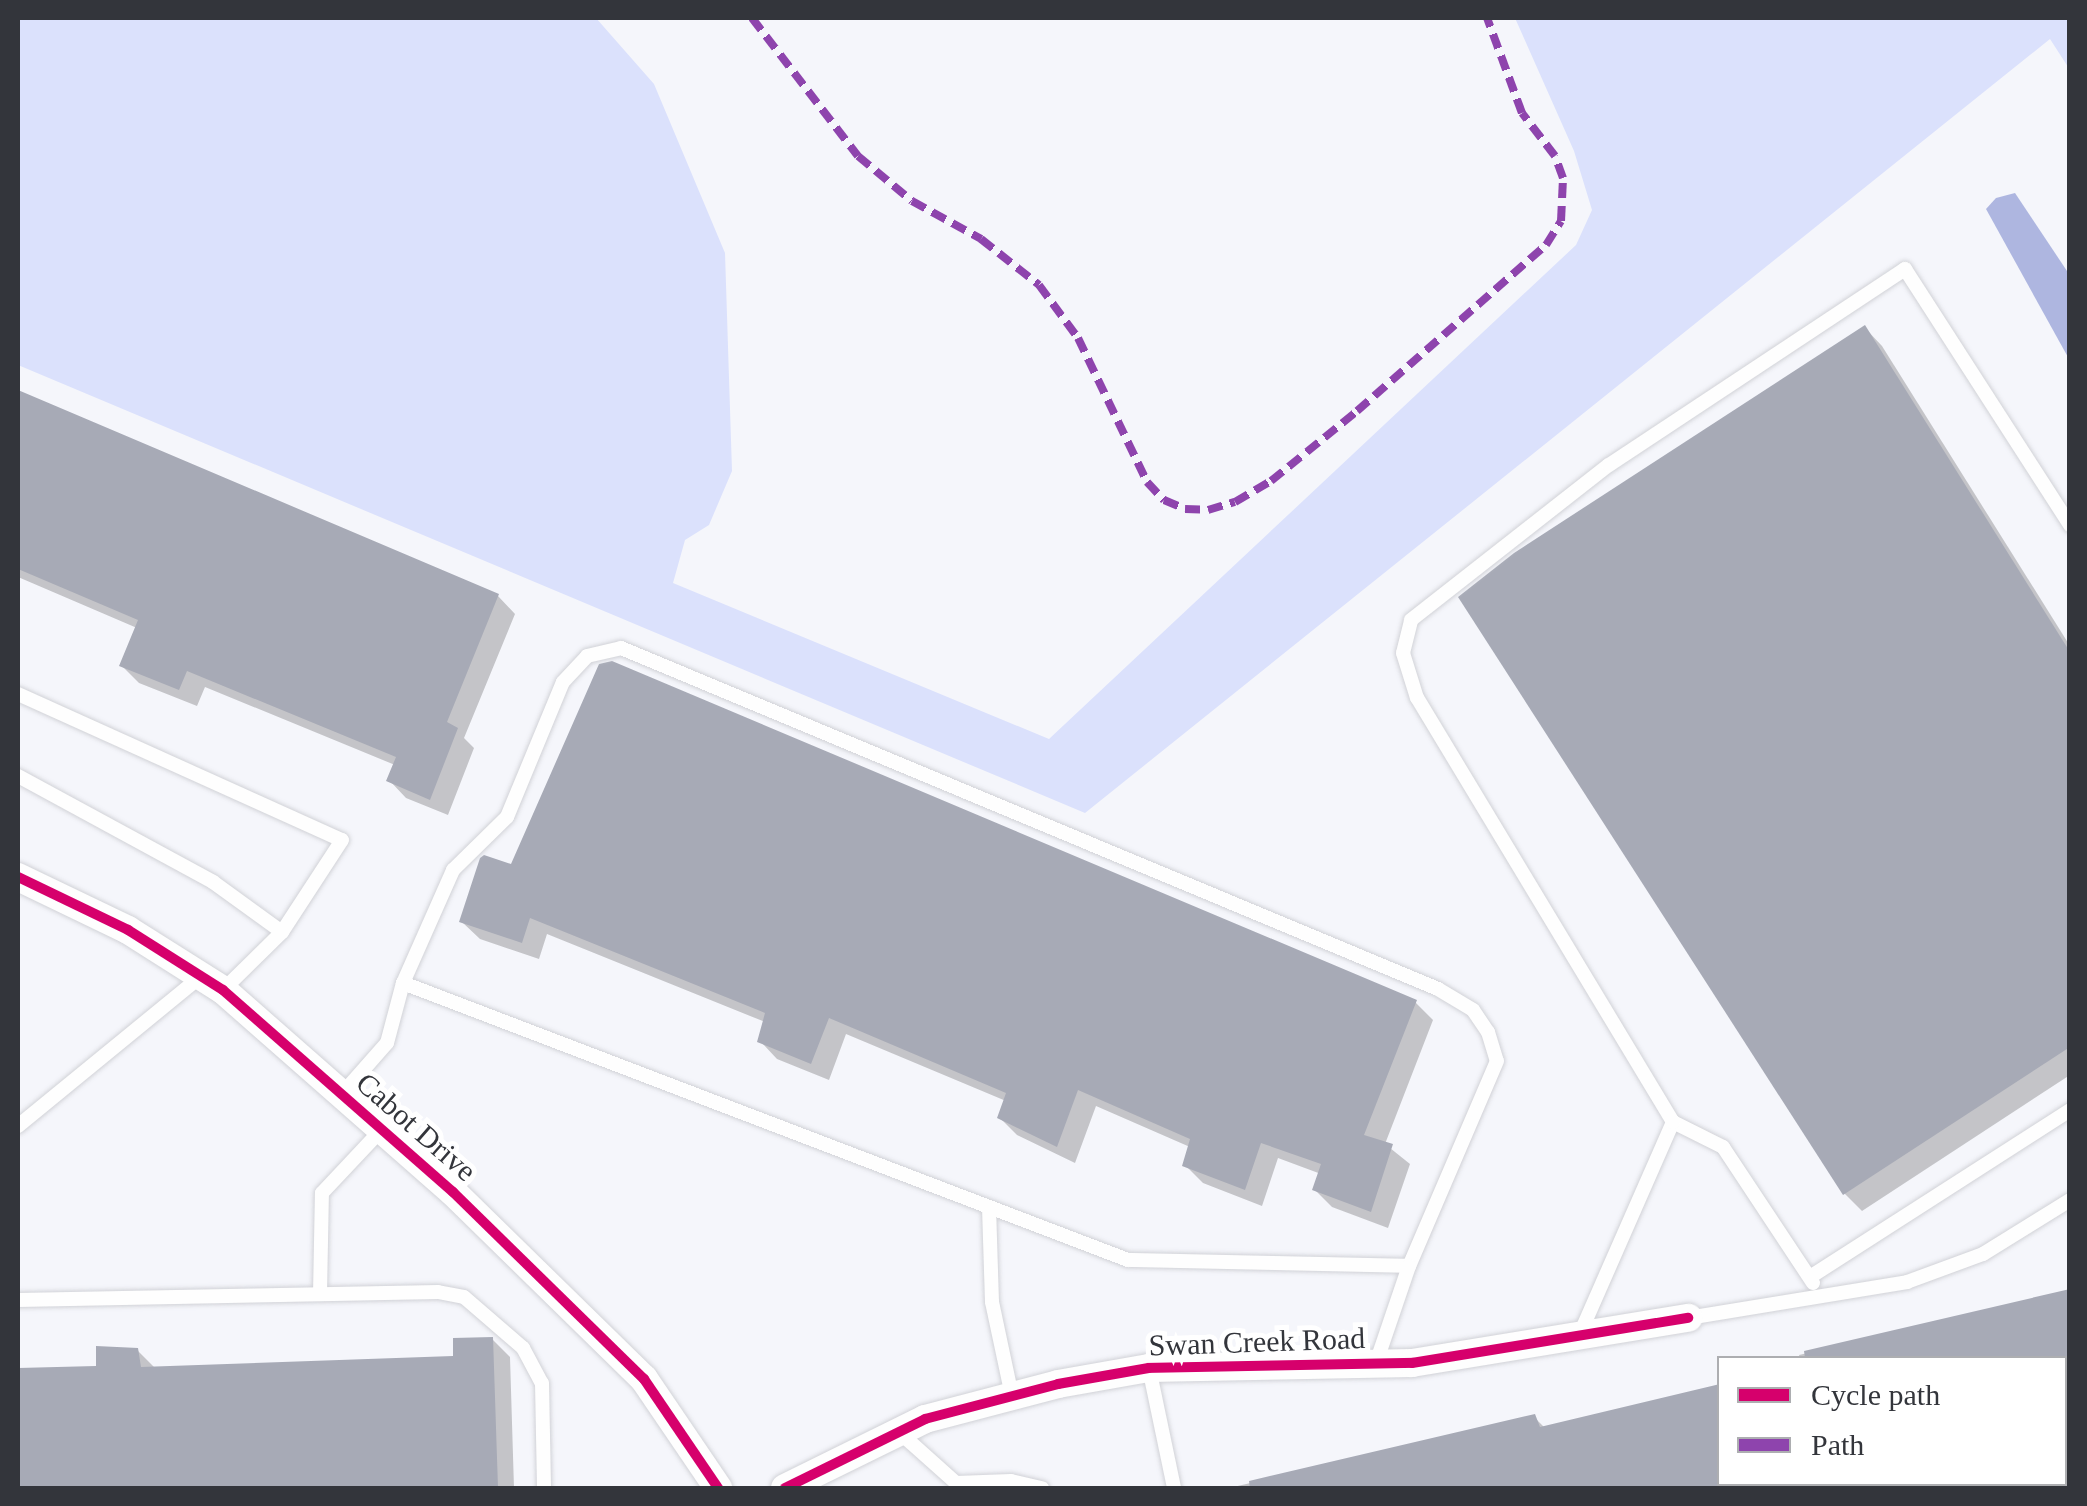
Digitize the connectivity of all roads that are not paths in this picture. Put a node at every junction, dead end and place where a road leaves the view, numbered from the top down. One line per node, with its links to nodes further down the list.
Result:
1 (2070, 525): 10 (lane)
2 (18, 694): 5 (lane)
3 (18, 776): 5 (lane)
4 (18, 877): 6 (street, Cabot Drive)
5 (282, 932): 6 (lane)
6 (212, 983): 8 (street, Cabot Drive); 11 (lane)
7 (403, 983): 8 (lane); 14 (lane); 15 (lane)
8 (342, 1094): 12 (street, Cabot Drive)
9 (2070, 1110): 16 (lane)
10 (1673, 1122): 16 (lane); 21 (lane)
11 (18, 1126)
12 (382, 1129): 17 (lane); 27 (street, Cabot Drive)
13 (2070, 1200): 18 (lane)
14 (989, 1207): 15 (lane); 24 (lane)
15 (1409, 1266): 22 (lane)
16 (1810, 1278): 18 (lane)
17 (320, 1294): 19 (lane); 26 (lane)
18 (1822, 1296): 20 (lane)
19 (18, 1300)
20 (1688, 1318): 21 (street, Swan Creek Road)
21 (1578, 1336): 22 (street, Swan Creek Road)
22 (1376, 1363): 23 (street, Swan Creek Road)
23 (1149, 1368): 24 (street, Swan Creek Road); 30 (lane)
24 (1012, 1396): 25 (street, Swan Creek Road)
25 (899, 1432): 28 (street, Swan Creek Road); 29 (lane)
26 (544, 1488)
27 (718, 1488)
28 (785, 1488)
29 (1042, 1488)
30 (1174, 1488)

